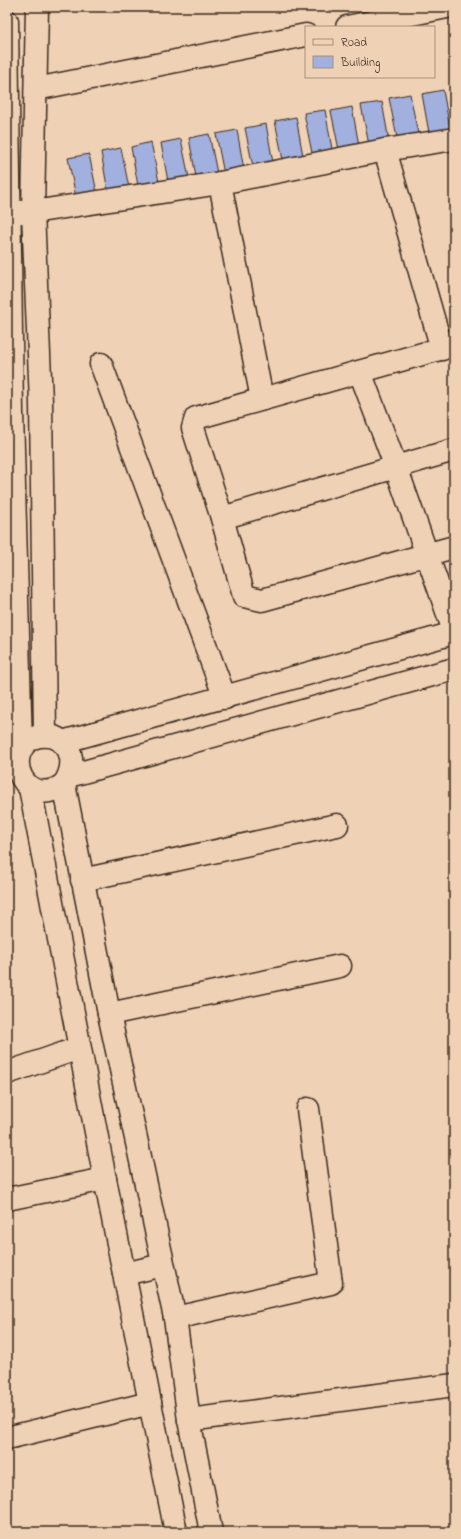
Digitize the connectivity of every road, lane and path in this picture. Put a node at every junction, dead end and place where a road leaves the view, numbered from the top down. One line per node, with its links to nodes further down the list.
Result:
1 (37, 7): 6 (street)
2 (447, 7): 4 (street)
3 (7, 21): 9 (street)
4 (352, 26)
5 (305, 35): 6 (street)
6 (36, 89): 12 (street)
7 (454, 139): 8 (street)
8 (385, 150): 10 (street); 13 (street)
9 (8, 183): 11 (street)
10 (220, 183): 12 (street); 16 (street)
11 (9, 211): 12 (street); 26 (street)
12 (33, 212): 25 (street)
13 (448, 347): 15 (street)
14 (101, 364): 24 (street)
15 (360, 372): 16 (street); 18 (street)
16 (262, 400): 19 (street)
17 (454, 450): 18 (street)
18 (396, 467): 19 (street); 21 (street)
19 (222, 518): 21 (street)
20 (454, 547): 21 (street)
21 (426, 554): 22 (street)
22 (454, 632): 24 (street)
23 (454, 669): 27 (street)
24 (225, 698): 25 (street)
25 (54, 739): 26 (street); 27 (street)
26 (15, 753): 28 (street)
27 (66, 780): 28 (street); 30 (street)
28 (20, 785): 33 (street)
29 (337, 825): 30 (street)
30 (82, 880): 32 (street)
31 (340, 966): 32 (street)
32 (109, 1014): 38 (street)
33 (79, 1048): 34 (street); 36 (street)
34 (7, 1073)
35 (308, 1109): 40 (street)
36 (104, 1179): 37 (street); 39 (street)
37 (7, 1199)
38 (163, 1265): 39 (street); 40 (street)
39 (124, 1274): 42 (street)
40 (175, 1318): 43 (street)
41 (454, 1385): 43 (street)
42 (150, 1403): 44 (street); 45 (street)
43 (189, 1420): 46 (street)
44 (7, 1438)
45 (176, 1532)
46 (211, 1532)

